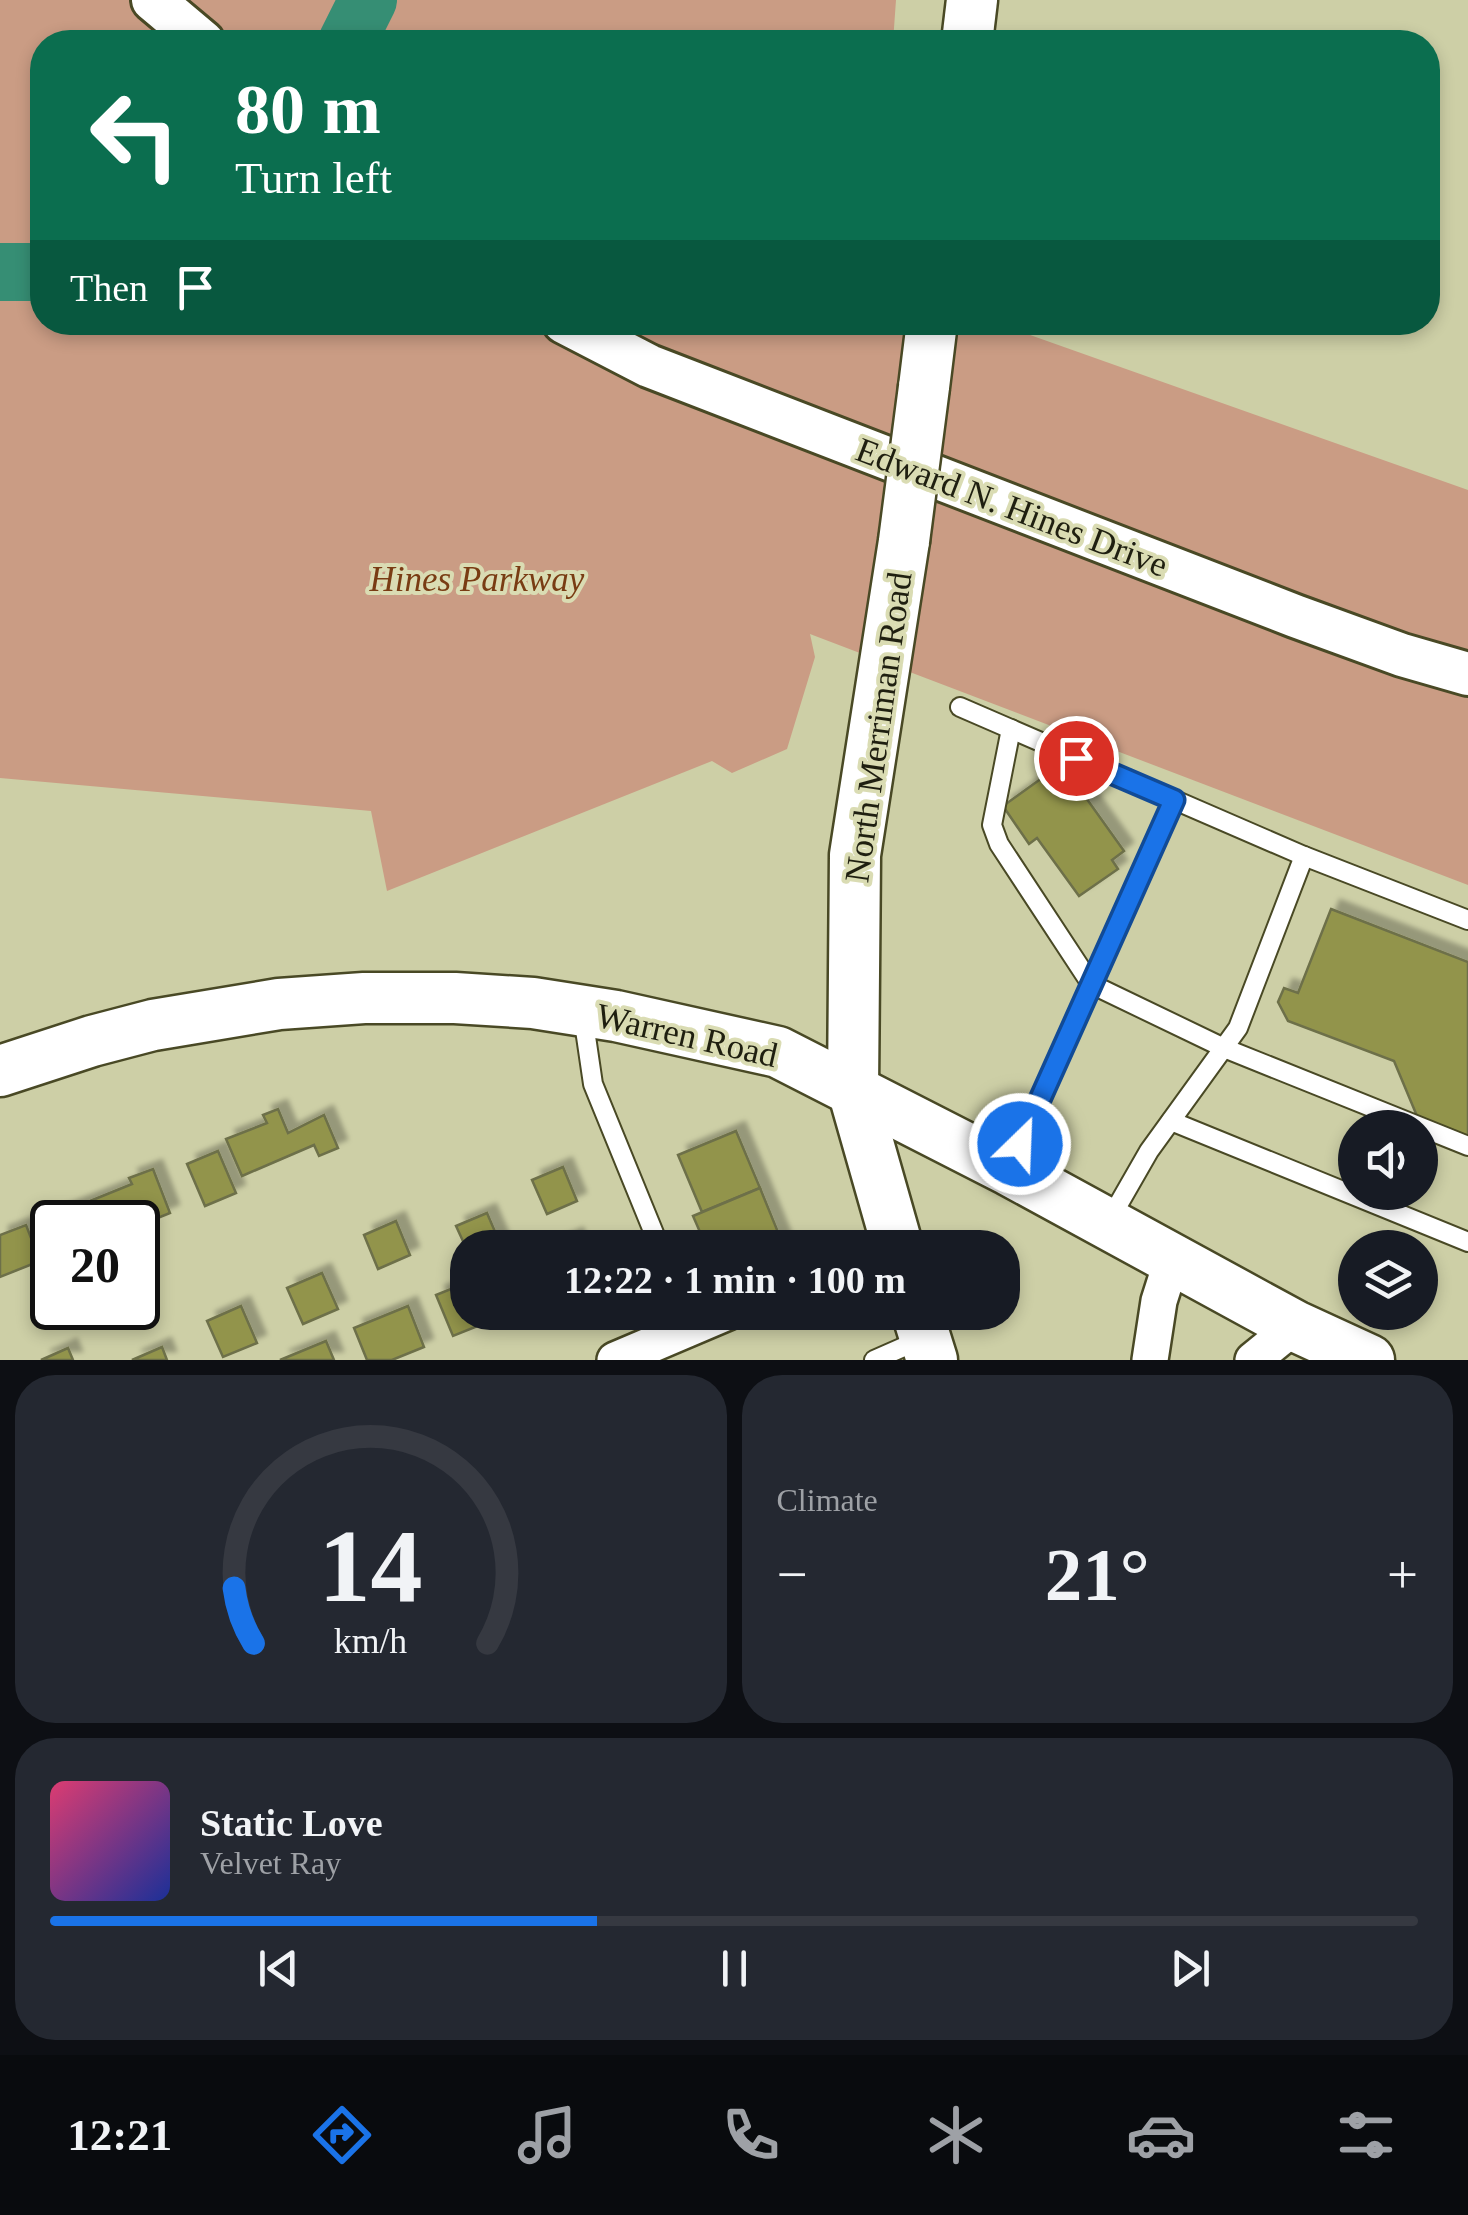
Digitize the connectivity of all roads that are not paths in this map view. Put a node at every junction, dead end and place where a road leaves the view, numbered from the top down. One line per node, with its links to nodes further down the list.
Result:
1 (154, 0): 3 (street)
2 (972, 0): 4 (main road)
3 (188, 30)
4 (968, 30)
5 (590, 335): 7 (street, Edward N. Hines Drive)
6 (930, 335): 17 (main road, North Merriman Road, bridge)
7 (1468, 674)
8 (960, 707): 9 (lane)
9 (1011, 729): 10 (lane); 13 (lane)
10 (1174, 800): 11 (lane); 13 (lane)
11 (1304, 856): 12 (lane); 15 (lane)
12 (1468, 920)
13 (1091, 984): 15 (lane); 20 (lane)
14 (582, 1011): 16 (main road, Warren Road); 17 (main road, Warren Road); 22 (lane)
15 (1224, 1048): 18 (lane); 19 (lane)
16 (0, 1071)
17 (853, 1090): 20 (main road, Warren Road); 23 (main road, North Merriman Road)
18 (1172, 1121): 21 (lane); 24 (lane)
19 (1468, 1146)
20 (1009, 1170): 21 (main road, Warren Road)
21 (1107, 1224): 25 (main road, Warren Road)
22 (653, 1230)
23 (888, 1230)
24 (1468, 1242)
25 (1172, 1260): 26 (main road, Warren Road); 31 (street)
26 (1295, 1326): 32 (street); 33 (main road, Warren Road)
27 (671, 1330): 29 (street)
28 (924, 1337): 30 (lane)
29 (615, 1360)
30 (874, 1360)
31 (1150, 1360)
32 (1253, 1360)
33 (1369, 1360)

